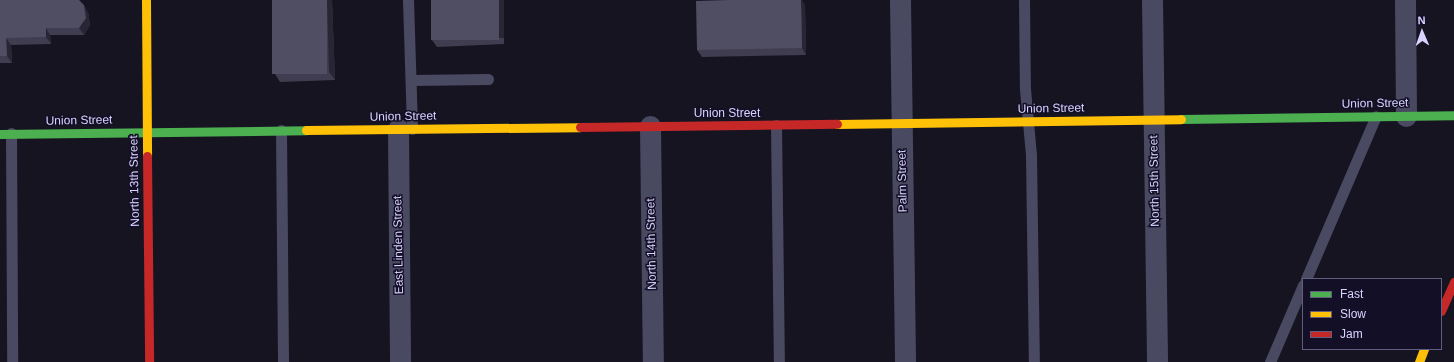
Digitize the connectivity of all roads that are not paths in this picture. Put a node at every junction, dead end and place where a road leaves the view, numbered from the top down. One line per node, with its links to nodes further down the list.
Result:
1 (146, 0): 19 (street, North 13th Street)
2 (408, 0): 8 (lane)
3 (900, 0): 14 (street, Palm Street)
4 (1024, 0): 13 (lane)
5 (1152, 0): 12 (street, North 15th Street)
6 (1405, 0): 11 (street)
7 (488, 79): 8 (lane)
8 (411, 80): 17 (lane)
9 (1454, 115): 11 (street, Union Street)
10 (1376, 116): 11 (street, Union Street); 12 (street, Union Street); 21 (lane)
11 (1406, 116)
12 (1154, 120): 13 (street, Union Street); 34 (street, North 15th Street)
13 (1028, 122): 14 (street, Union Street); 33 (lane)
14 (902, 124): 15 (street, Union Street); 32 (street, Palm Street)
15 (776, 125): 16 (street, Union Street); 31 (lane)
16 (650, 126): 17 (street, Union Street); 30 (street, North 14th Street)
17 (405, 129): 18 (street, Union Street); 29 (street, East Linden Street)
18 (281, 130): 19 (street, Union Street); 28 (lane)
19 (147, 132): 20 (street, Union Street); 27 (street, North 13th Street)
20 (5, 133): 26 (lane)
21 (1306, 278)
22 (1454, 282): 24 (street)
23 (1302, 287): 35 (lane)
24 (1442, 309)
25 (1424, 350): 36 (street)
26 (12, 362)
27 (149, 362)
28 (283, 362)
29 (400, 362)
30 (653, 362)
31 (779, 362)
32 (905, 362)
33 (1034, 362)
34 (1157, 362)
35 (1270, 362)
36 (1419, 362)

